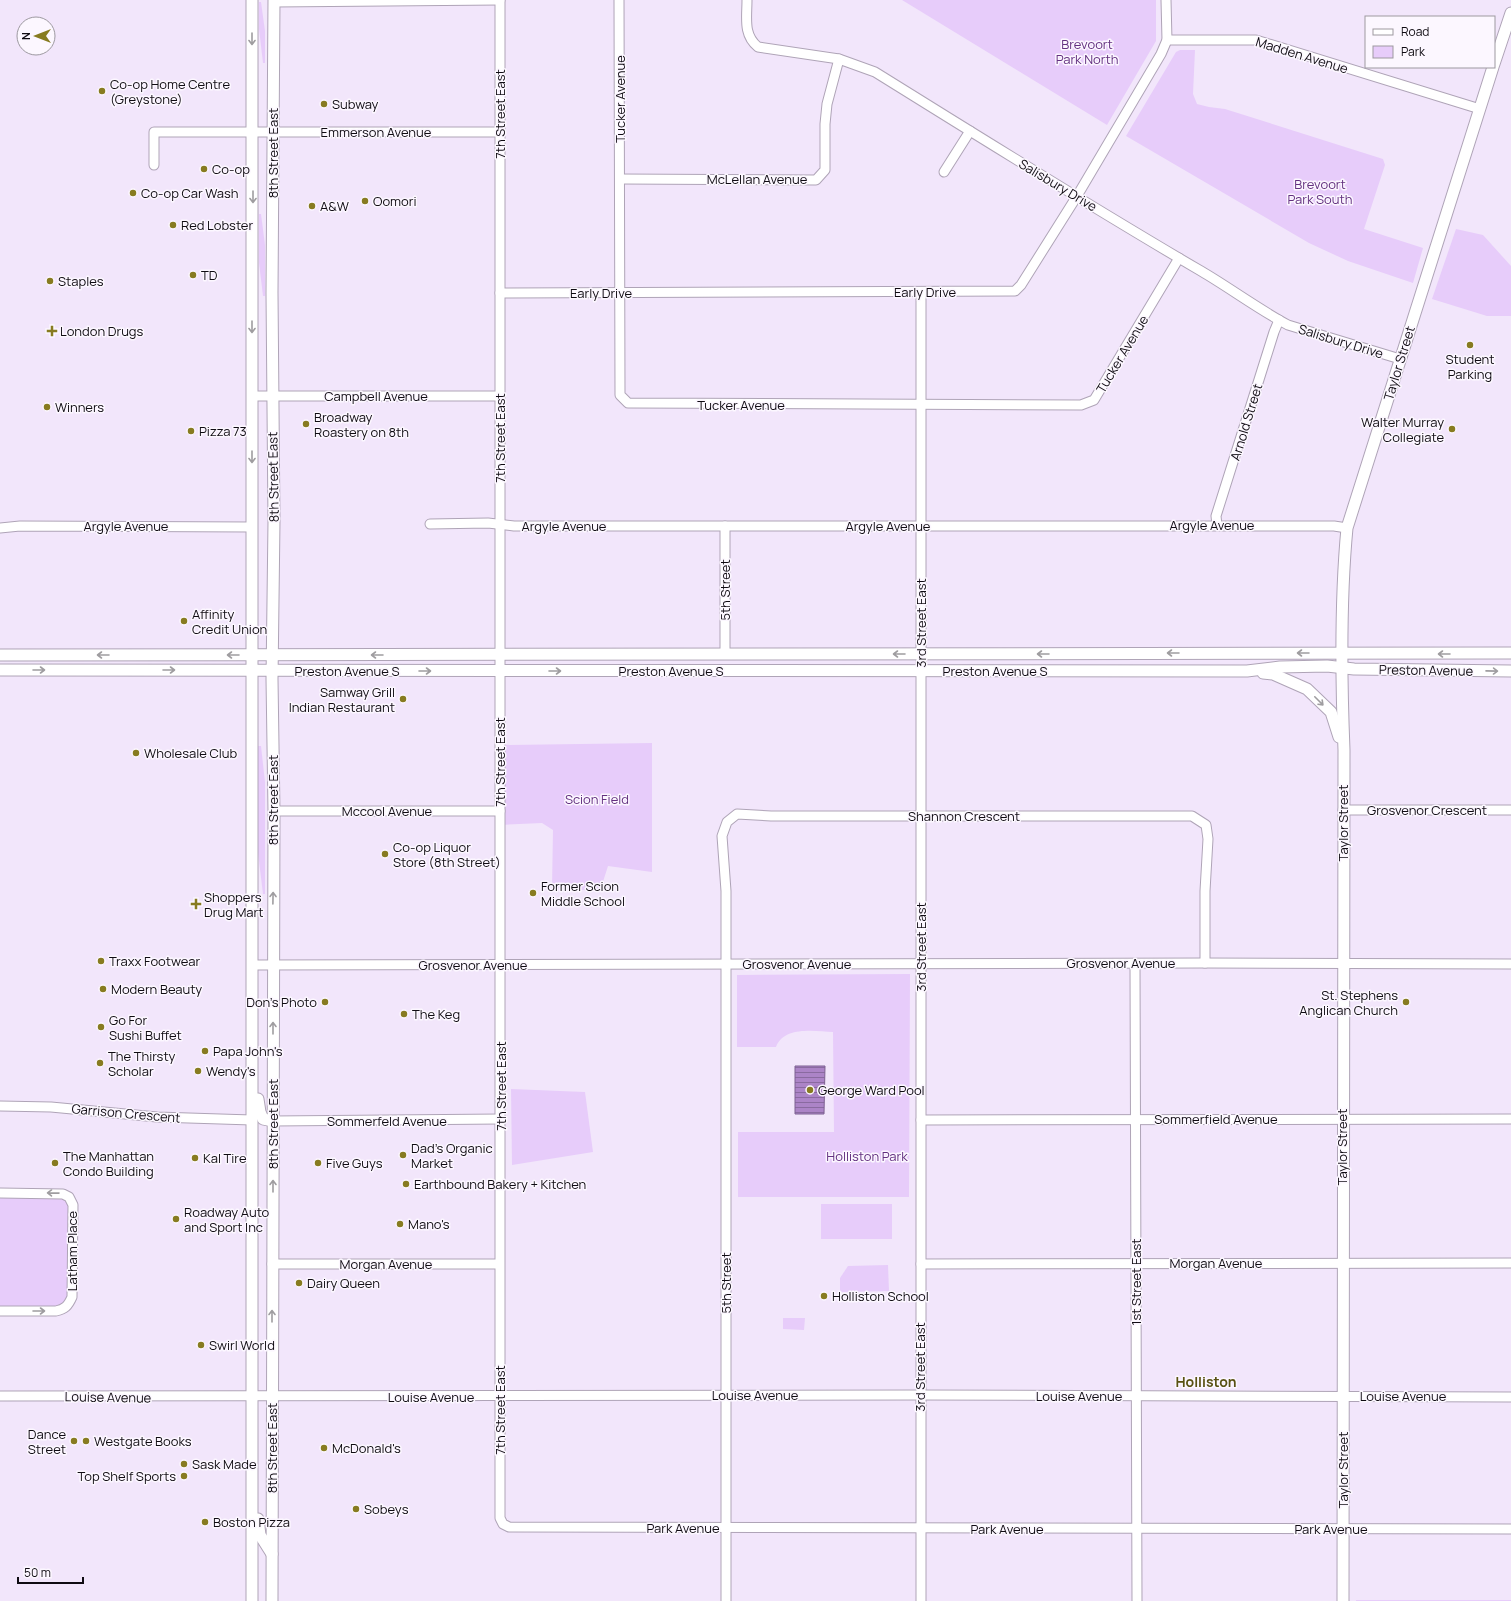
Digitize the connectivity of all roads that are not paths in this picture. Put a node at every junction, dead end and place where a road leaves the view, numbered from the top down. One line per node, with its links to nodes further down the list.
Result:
1 (252, 0): 14 (main road, 8th Street East, one-way to 14)
2 (500, 0): 6 (street); 16 (street, 7th Street East)
3 (619, 0): 19 (street, Tucker Avenue)
4 (747, 0): 9 (street, Salisbury Drive)
5 (1166, 0): 8 (street, Early Drive)
6 (274, 1): 15 (main road, 8th Street East)
7 (1511, 13): 10 (main road)
8 (1166, 40): 12 (street, Madden Avenue); 20 (street, Early Drive)
9 (839, 59): 13 (street, Salisbury Drive); 19 (street, McLellan Avenue)
10 (1495, 61)
11 (1493, 68): 12 (main road, Taylor Street)
12 (1480, 109): 26 (main road, Taylor Street)
13 (970, 131): 18 (street); 20 (street, Salisbury Drive)
14 (253, 132): 15 (street, Emmerson Avenue); 17 (street, Emmerson Avenue); 27 (main road, 8th Street East, one-way to 27)
15 (272, 132): 16 (street, Emmerson Avenue); 28 (main road, 8th Street East)
16 (500, 132): 24 (street, 7th Street East)
17 (154, 165)
18 (944, 172)
19 (620, 179): 22 (street, Tucker Avenue)
20 (1077, 196): 21 (street, Salisbury Drive); 23 (street, Early Drive)
21 (1179, 258): 25 (street, Salisbury Drive); 30 (street, Tucker Avenue)
22 (621, 292): 23 (street, Early Drive); 24 (street, Early Drive); 30 (street, Tucker Avenue)
23 (921, 292): 30 (street, 3rd Street East)
24 (500, 293): 29 (street, 7th Street East)
25 (1279, 320): 26 (street, Salisbury Drive); 33 (street, Arnold Street)
26 (1400, 359): 38 (main road, Taylor Street)
27 (252, 396): 28 (street, Campbell Avenue); 36 (main road, 8th Street East, one-way to 36)
28 (272, 396): 29 (street, Campbell Avenue); 46 (main road, 8th Street East)
29 (499, 396): 32 (street, 7th Street East)
30 (920, 405): 35 (street, 3rd Street East)
31 (430, 524): 32 (street, Argyle Avenue)
32 (500, 524): 34 (street, Argyle Avenue); 41 (street, 7th Street East)
33 (1217, 525): 35 (street, Argyle Avenue); 38 (street, Argyle Avenue)
34 (725, 526): 35 (street, Argyle Avenue); 42 (street, 5th Street)
35 (920, 526): 43 (street, 3rd Street East)
36 (252, 527): 37 (street, Argyle Avenue); 45 (main road, 8th Street East)
37 (0, 528)
38 (1347, 528): 39 (main road, Taylor Street)
39 (1342, 653): 40 (main road, Preston Avenue, one-way to 39); 43 (main road, Preston Avenue S, one-way to 43); 47 (main road, Taylor Street)
40 (1511, 653)
41 (500, 654): 42 (main road, Preston Avenue S); 46 (main road, Preston Avenue S, one-way to 46); 51 (street, 7th Street East)
42 (725, 654): 43 (main road, Preston Avenue S, one-way to 42)
43 (922, 654): 49 (street, 3rd Street East)
44 (0, 655): 45 (main road, Preston Avenue S, one-way to 44)
45 (252, 655): 46 (main road, Preston Avenue S); 50 (main road, 8th Street East)
46 (272, 656): 54 (main road, 8th Street East)
47 (1341, 668): 52 (main road, Preston Avenue S); 53 (main road, Preston Avenue, one-way to 53); 55 (main road, Taylor Street)
48 (0, 670): 50 (main road, Preston Avenue S, one-way to 50)
49 (921, 670): 51 (main road, Preston Avenue S, one-way to 49); 52 (main road, Preston Avenue S); 60 (street, 3rd Street East)
50 (252, 671): 54 (main road, Preston Avenue S); 67 (main road, 8th Street East)
51 (499, 671): 54 (main road, Preston Avenue S, one-way to 51); 56 (street, 7th Street East)
52 (1247, 671): 55 (main road, one-way to 55)
53 (1511, 671)
54 (272, 672): 59 (main road, 8th Street East)
55 (1344, 750): 57 (main road, Taylor Street)
56 (500, 810): 59 (street, Mccool Avenue); 69 (street, 7th Street East)
57 (1343, 810): 58 (street, Grosvenor Crescent); 65 (main road, Taylor Street)
58 (1511, 810)
59 (274, 811): 68 (main road, 8th Street East, one-way to 59)
60 (920, 816): 61 (street, Shannon Crescent); 62 (street, Shannon Crescent); 63 (street, 3rd Street East)
61 (1205, 963): 64 (street, Grosvenor Avenue); 65 (street, Grosvenor Avenue)
62 (726, 964): 63 (street, Grosvenor Avenue); 69 (street, Grosvenor Avenue); 89 (street, 5th Street)
63 (921, 964): 64 (street, Grosvenor Avenue); 76 (street, 3rd Street East)
64 (1135, 964): 77 (street, 1st Street East)
65 (1343, 964): 66 (street); 73 (main road, Taylor Street)
66 (1511, 964)
67 (252, 965): 68 (street, Grosvenor Avenue); 70 (main road, 8th Street East)
68 (273, 965): 69 (street, Grosvenor Avenue); 78 (main road, 8th Street East, one-way to 68)
69 (500, 965): 72 (street, 7th Street East)
70 (252, 1055): 75 (main road, 8th Street East); 78 (main road)
71 (0, 1106): 75 (street, Garrison Crescent)
72 (501, 1119): 78 (street, Sommerfeld Avenue); 83 (street, 7th Street East)
73 (1342, 1119): 74 (street, Sommerfield Avenue); 77 (street, Sommerfield Avenue); 85 (main road, Taylor Street)
74 (1511, 1119)
75 (252, 1120): 92 (main road, 8th Street East)
76 (921, 1120): 77 (street, Sommerfield Avenue); 84 (street, 3rd Street East)
77 (1136, 1120): 80 (street, 1st Street East)
78 (273, 1121): 82 (main road, 8th Street East, one-way to 78)
79 (0, 1192): 86 (street, Latham Place, one-way to 79)
80 (1136, 1263): 84 (street, Morgan Avenue); 85 (street, Morgan Avenue); 90 (street, 1st Street East)
81 (1511, 1263): 85 (street, Morgan Avenue)
82 (272, 1264): 83 (street, Morgan Avenue); 93 (main road, 8th Street East, one-way to 82)
83 (499, 1264): 94 (street, 7th Street East)
84 (921, 1264): 87 (street, 3rd Street East)
85 (1342, 1264): 91 (main road, Taylor Street)
86 (0, 1311)
87 (920, 1395): 89 (street, Louise Avenue); 90 (street, Louise Avenue); 99 (street, 3rd Street East)
88 (0, 1396): 92 (street, Louise Avenue)
89 (727, 1396): 94 (street, Louise Avenue); 98 (street, 5th Street)
90 (1137, 1396): 91 (street, Louise Avenue); 100 (street, 1st Street East)
91 (1342, 1396): 95 (street, Louise Avenue); 101 (main road, Taylor Street)
92 (252, 1397): 93 (street, Louise Avenue); 96 (main road, 8th Street East)
93 (272, 1397): 94 (street, Louise Avenue); 103 (main road, 8th Street East)
94 (500, 1397): 97 (street, 7th Street East)
95 (1511, 1397)
96 (252, 1475): 103 (main road); 104 (main road, 8th Street East)
97 (503, 1524): 98 (street, Park Avenue)
98 (727, 1528): 99 (street, Park Avenue); 106 (street, 5th Street)
99 (921, 1528): 100 (street, Park Avenue); 107 (street, 3rd Street East)
100 (1136, 1529): 101 (street, Park Avenue); 108 (street, 1st Street East)
101 (1343, 1529): 102 (street, Park Avenue); 109 (main road, Taylor Street)
102 (1511, 1529)
103 (272, 1554): 105 (main road, 8th Street East)
104 (252, 1601)
105 (272, 1601)
106 (726, 1601)
107 (922, 1601)
108 (1137, 1601)
109 (1342, 1601)

